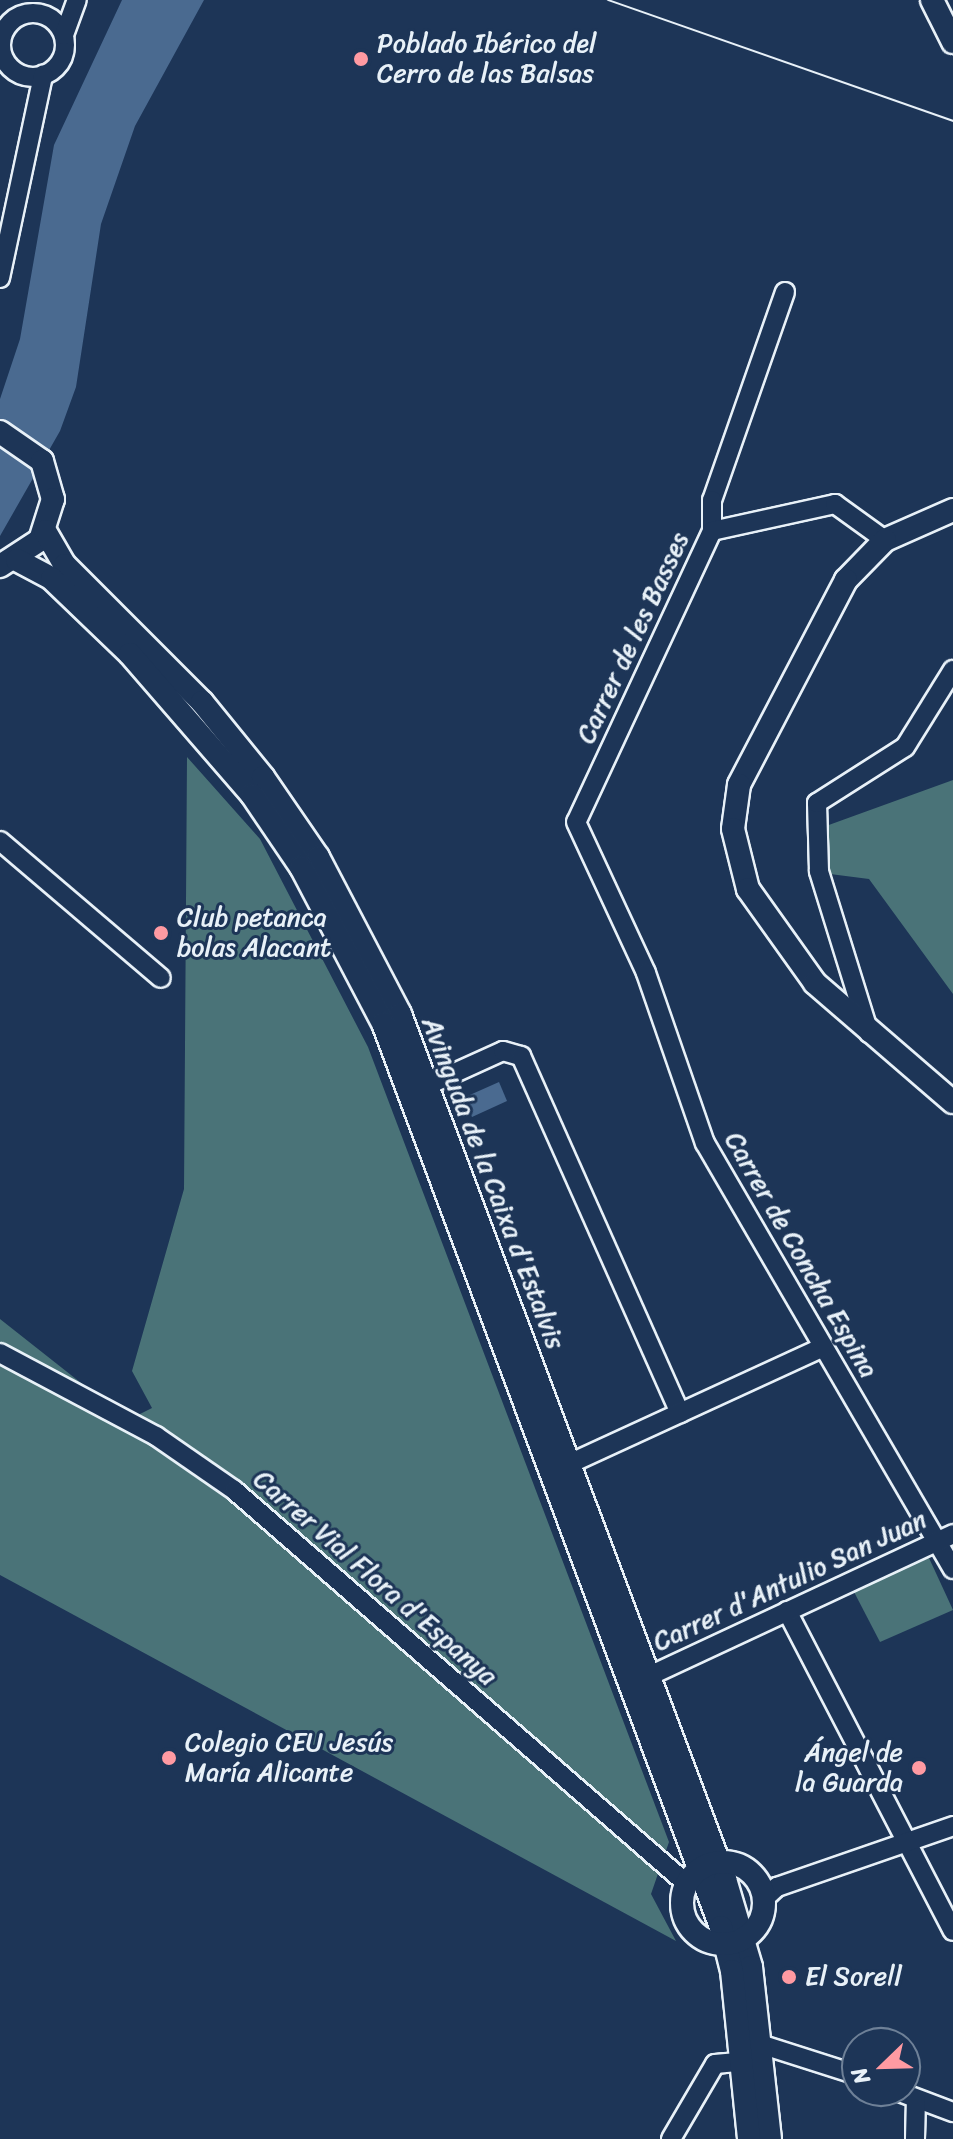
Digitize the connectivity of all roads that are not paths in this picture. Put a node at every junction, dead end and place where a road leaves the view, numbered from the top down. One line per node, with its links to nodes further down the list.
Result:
1 (69, 0): 5 (street)
2 (77, 0): 8 (street)
3 (932, 0): 9 (main road)
4 (948, 0): 6 (main road)
5 (37, 9): 7 (street); 8 (street)
6 (953, 10)
7 (2, 34): 10 (street)
8 (64, 35): 10 (street)
9 (953, 42)
10 (43, 75): 11 (street)
11 (0, 278)
12 (785, 292): 16 (street, Carrer de les Basses)
13 (0, 432): 15 (main road)
14 (953, 510): 17 (main road)
15 (45, 531): 18 (main road); 24 (main road, Avinguda de la Caixa d'Estalvis)
16 (712, 531): 17 (street); 20 (street, Carrer de les Basses)
17 (885, 540): 23 (main road)
18 (8, 566): 36 (main road, Avinguda de la Caixa d'Estalvis)
19 (953, 670): 23 (street)
20 (576, 822): 26 (street, Carrer de Concha Espina)
21 (0, 841): 22 (street)
22 (161, 978)
23 (869, 1036): 25 (main road)
24 (428, 1085): 28 (street); 29 (main road, Avinguda de la Caixa d'Estalvis)
25 (953, 1102)
26 (823, 1347): 28 (street); 30 (street, Carrer de Concha Espina)
27 (0, 1353): 36 (street, Carrer Vial Flora d'Espanya)
28 (680, 1413): 29 (street)
29 (569, 1464): 33 (main road, Avinguda de la Caixa d'Estalvis)
30 (945, 1538): 31 (street, Carrer de Concha Espina); 32 (street, Carrer d'Antulio San Juan)
31 (953, 1569)
32 (787, 1611): 33 (street, Carrer d'Antulio San Juan); 35 (street)
33 (649, 1676): 36 (main road, Avinguda de la Caixa d'Estalvis)
34 (953, 1826): 35 (street)
35 (905, 1842): 37 (street); 38 (street)
36 (702, 1871): 37 (main road); 39 (main road, Avinguda de la Caixa d'Estalvis); 39 (main road)
37 (766, 1889): 39 (main road)
38 (953, 1931)
39 (735, 1941): 40 (main road); 41 (main road)
40 (760, 2044): 42 (street); 48 (main road)
41 (740, 2062): 46 (street); 47 (main road)
42 (841, 2070)
43 (921, 2101): 45 (street)
44 (916, 2107): 49 (street)
45 (953, 2112)
46 (671, 2139)
47 (749, 2139)
48 (770, 2139)
49 (915, 2139)

